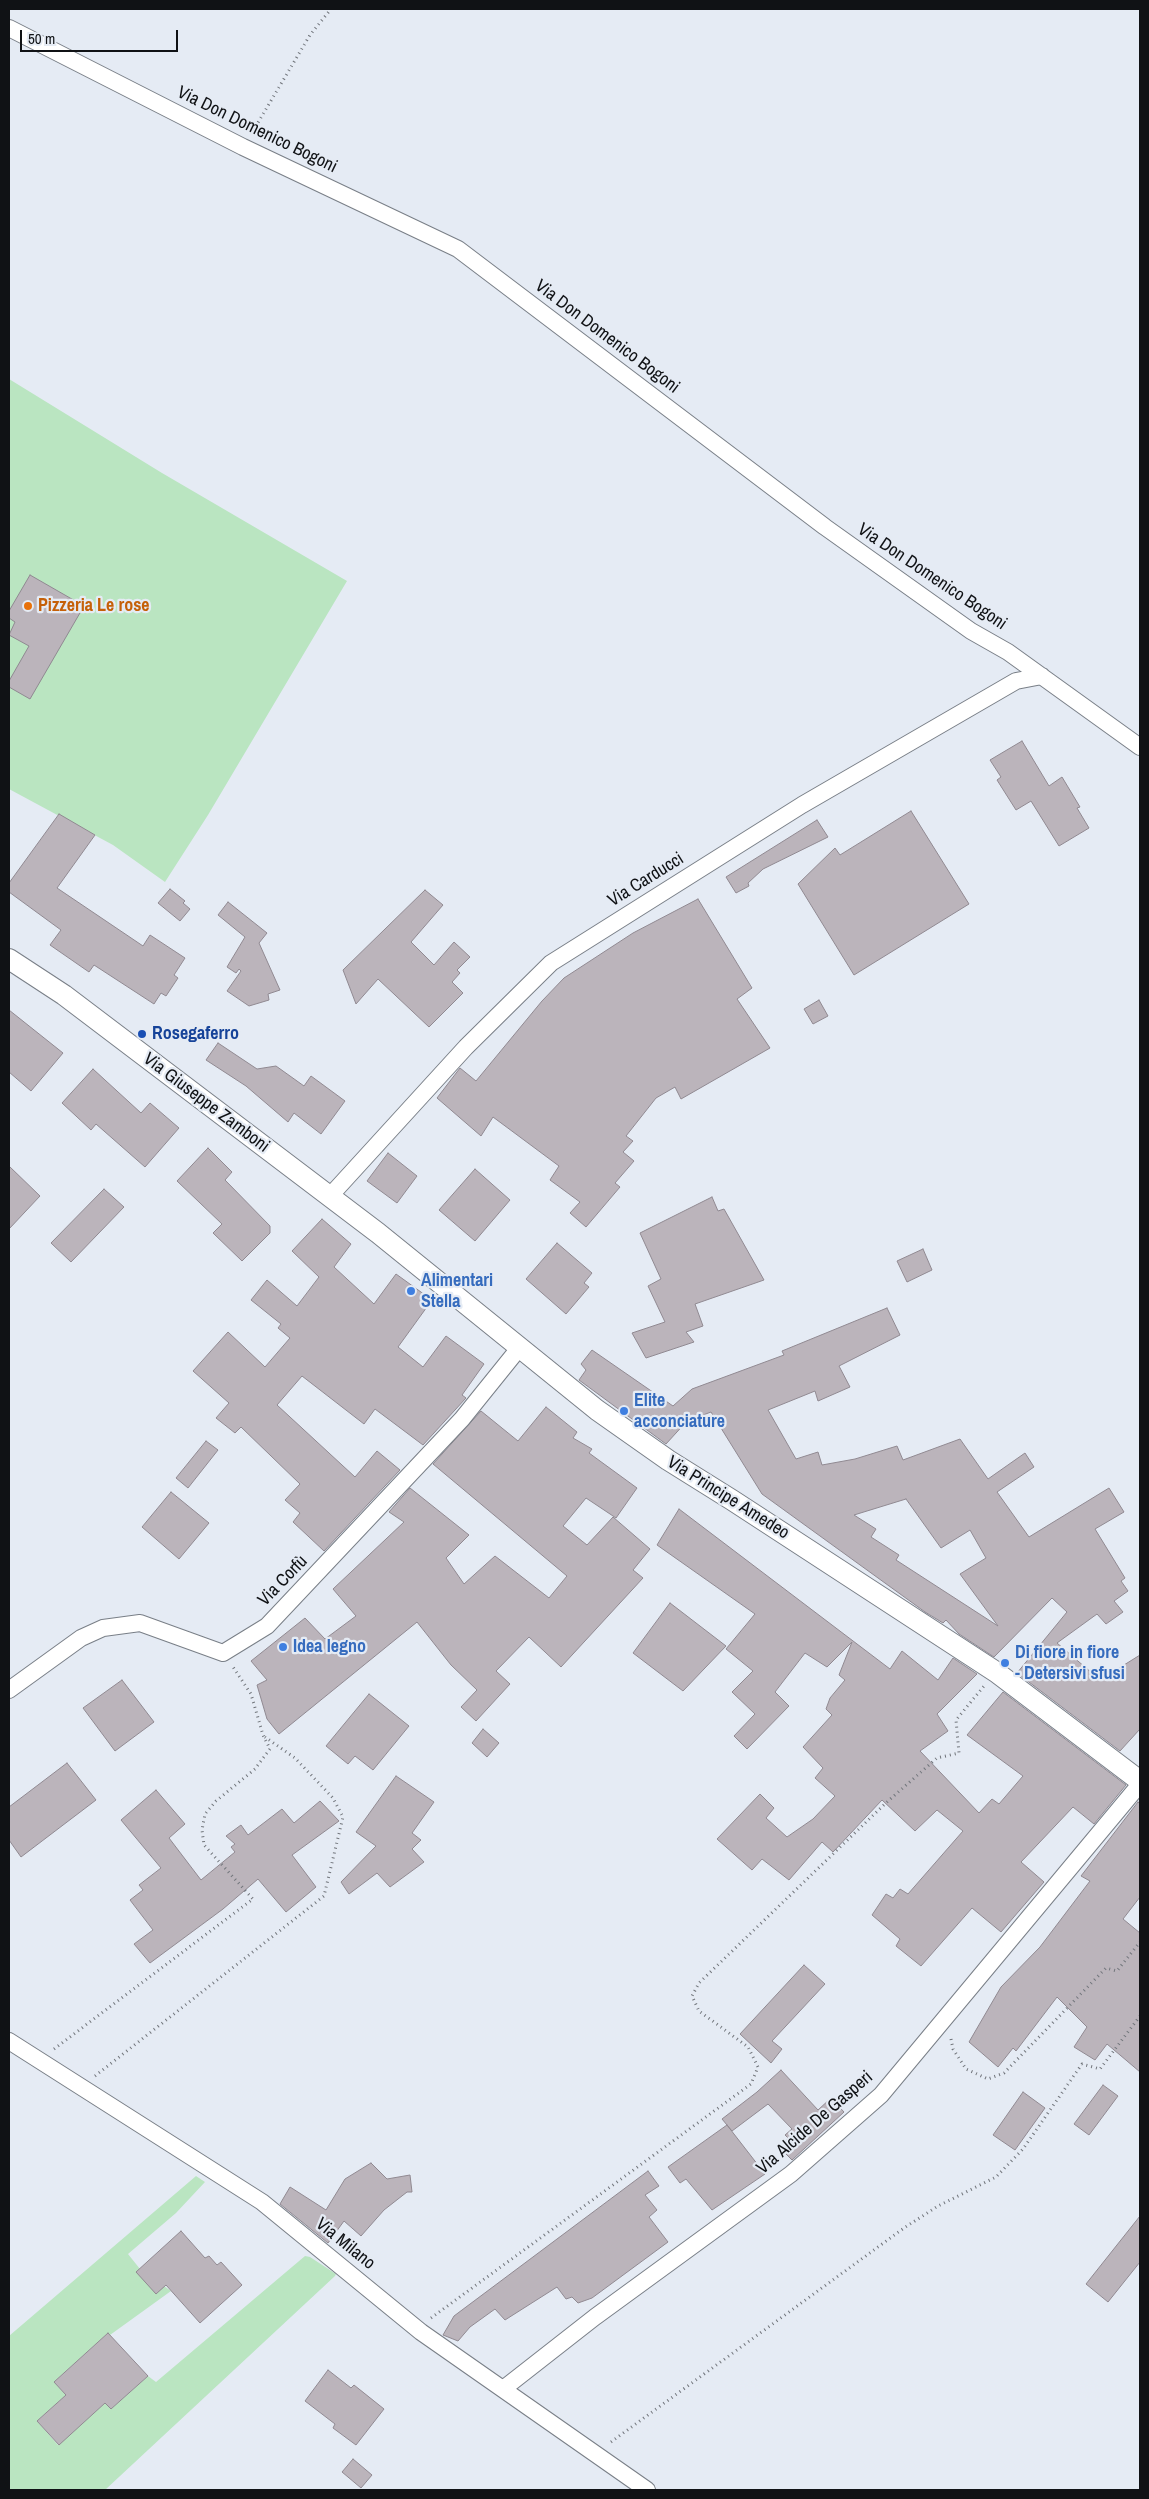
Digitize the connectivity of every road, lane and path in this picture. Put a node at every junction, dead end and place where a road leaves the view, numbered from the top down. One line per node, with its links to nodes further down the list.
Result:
1 (331, 9): 3 (path)
2 (9, 28): 3 (street, Via Don Domenico Bogoni)
3 (243, 147): 4 (street, Via Don Domenico Bogoni)
4 (1042, 676): 5 (street, Via Don Domenico Bogoni); 7 (street, Via Carducci)
5 (1140, 747)
6 (9, 959): 7 (street, Via Giuseppe Zamboni)
7 (330, 1196): 8 (street, Via Principe Amedeo)
8 (520, 1347): 9 (street, Via Corfù); 10 (street, Via Principe Amedeo)
9 (223, 1653): 11 (street); 12 (path)
10 (996, 1672): 13 (street, Via Principe Amedeo); 20 (path)
11 (9, 1690)
12 (263, 1735): 18 (path); 19 (path)
13 (1140, 1783): 21 (street, Via Alcide De Gasperi)
14 (1140, 1942): 16 (path)
15 (1140, 2016): 22 (path)
16 (956, 2031)
17 (9, 2041): 18 (street, Via Milano)
18 (39, 2060): 19 (street, Via Milano)
19 (81, 2087): 20 (street, Via Milano)
20 (416, 2328): 21 (street, Via Milano)
21 (503, 2389): 22 (street, Via Milano)
22 (595, 2454): 23 (street, Via Milano)
23 (647, 2490)

